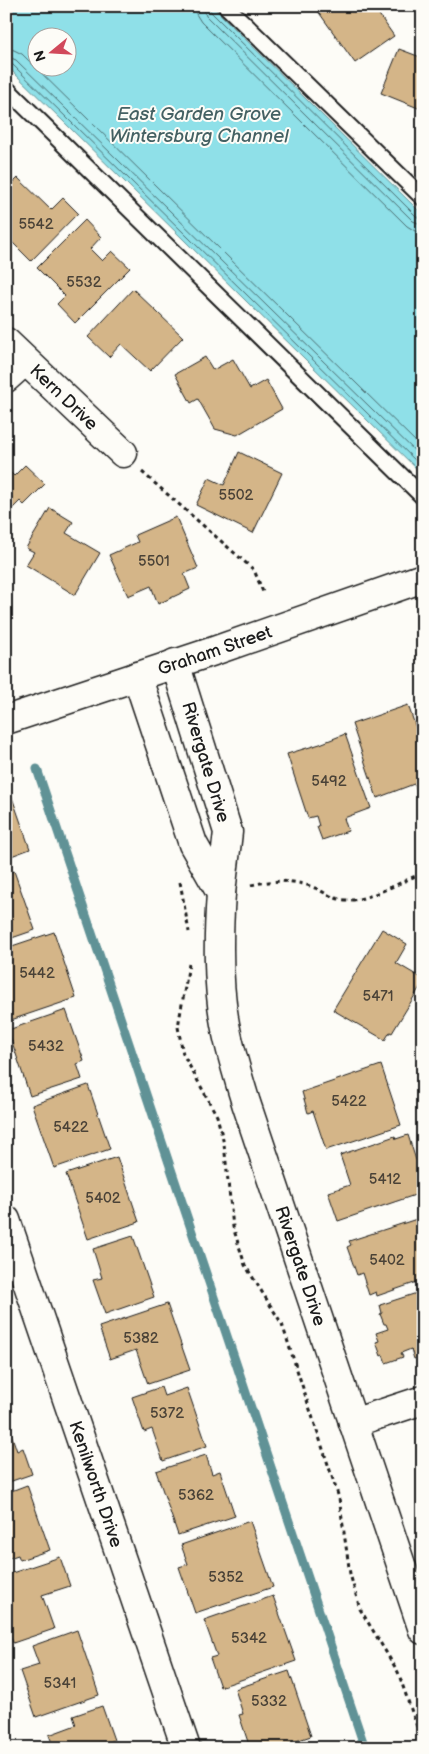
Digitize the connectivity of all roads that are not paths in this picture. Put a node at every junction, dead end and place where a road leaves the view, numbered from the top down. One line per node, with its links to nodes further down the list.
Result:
1 (226, 6): 3 (lane)
2 (6, 88): 7 (lane)
3 (423, 198)
4 (6, 342): 5 (street, Kern Drive)
5 (16, 370): 6 (street, Kern Drive)
6 (123, 453)
7 (423, 497)
8 (423, 578): 9 (street, Graham Street)
9 (175, 663): 10 (street, Graham Street); 12 (street, Rivergate Drive)
10 (137, 676): 11 (street, Graham Street); 12 (street, Rivergate Drive)
11 (6, 720)
12 (221, 893): 15 (street, Rivergate Drive)
13 (6, 1220): 17 (street, Kenilworth Drive)
14 (423, 1400): 15 (street)
15 (353, 1423): 16 (street, Rivergate Drive)
16 (423, 1630)
17 (186, 1748)

